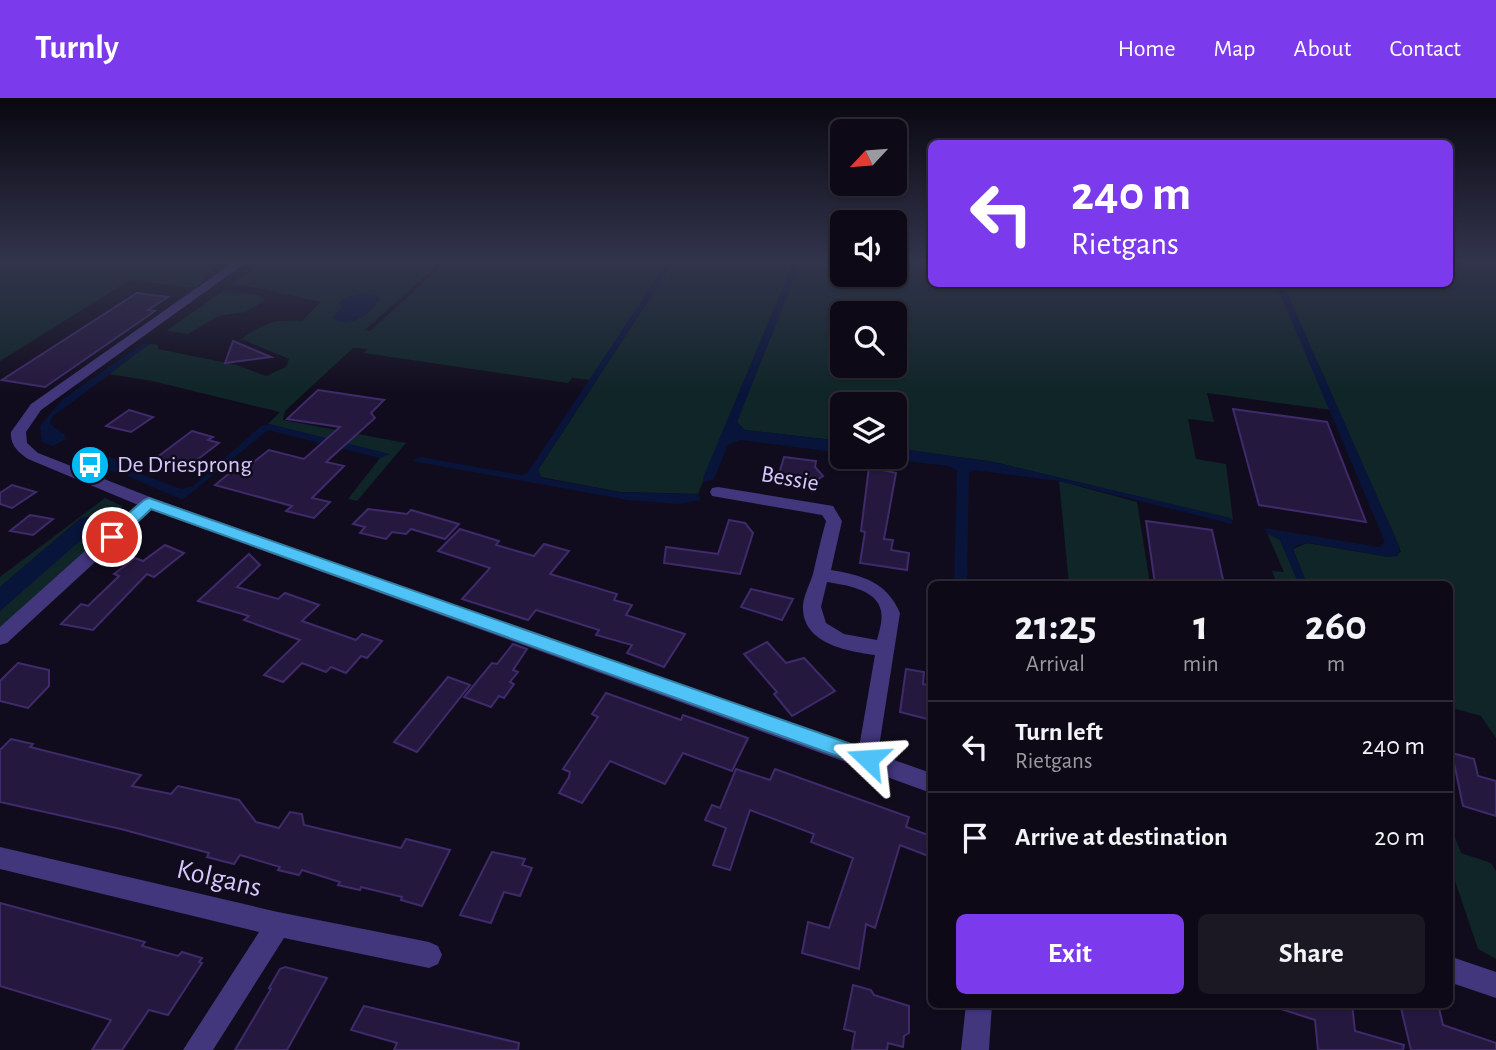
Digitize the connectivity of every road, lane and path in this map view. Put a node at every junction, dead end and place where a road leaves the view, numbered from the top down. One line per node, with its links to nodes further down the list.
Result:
1 (179, 305): 3 (street)
2 (718, 492): 4 (street, Bessie)
3 (149, 503): 5 (street); 7 (street)
4 (821, 575): 6 (street); 6 (street, Bessie)
5 (0, 638)
6 (886, 649): 7 (street)
7 (868, 759): 8 (street)
8 (928, 782)
9 (0, 858): 10 (street, Kolgans)
10 (278, 924): 11 (street); 15 (street, Kolgans)
11 (429, 955)
12 (1453, 970): 13 (street)
13 (1496, 985)
14 (979, 1008): 16 (street)
15 (197, 1050)
16 (975, 1050)

